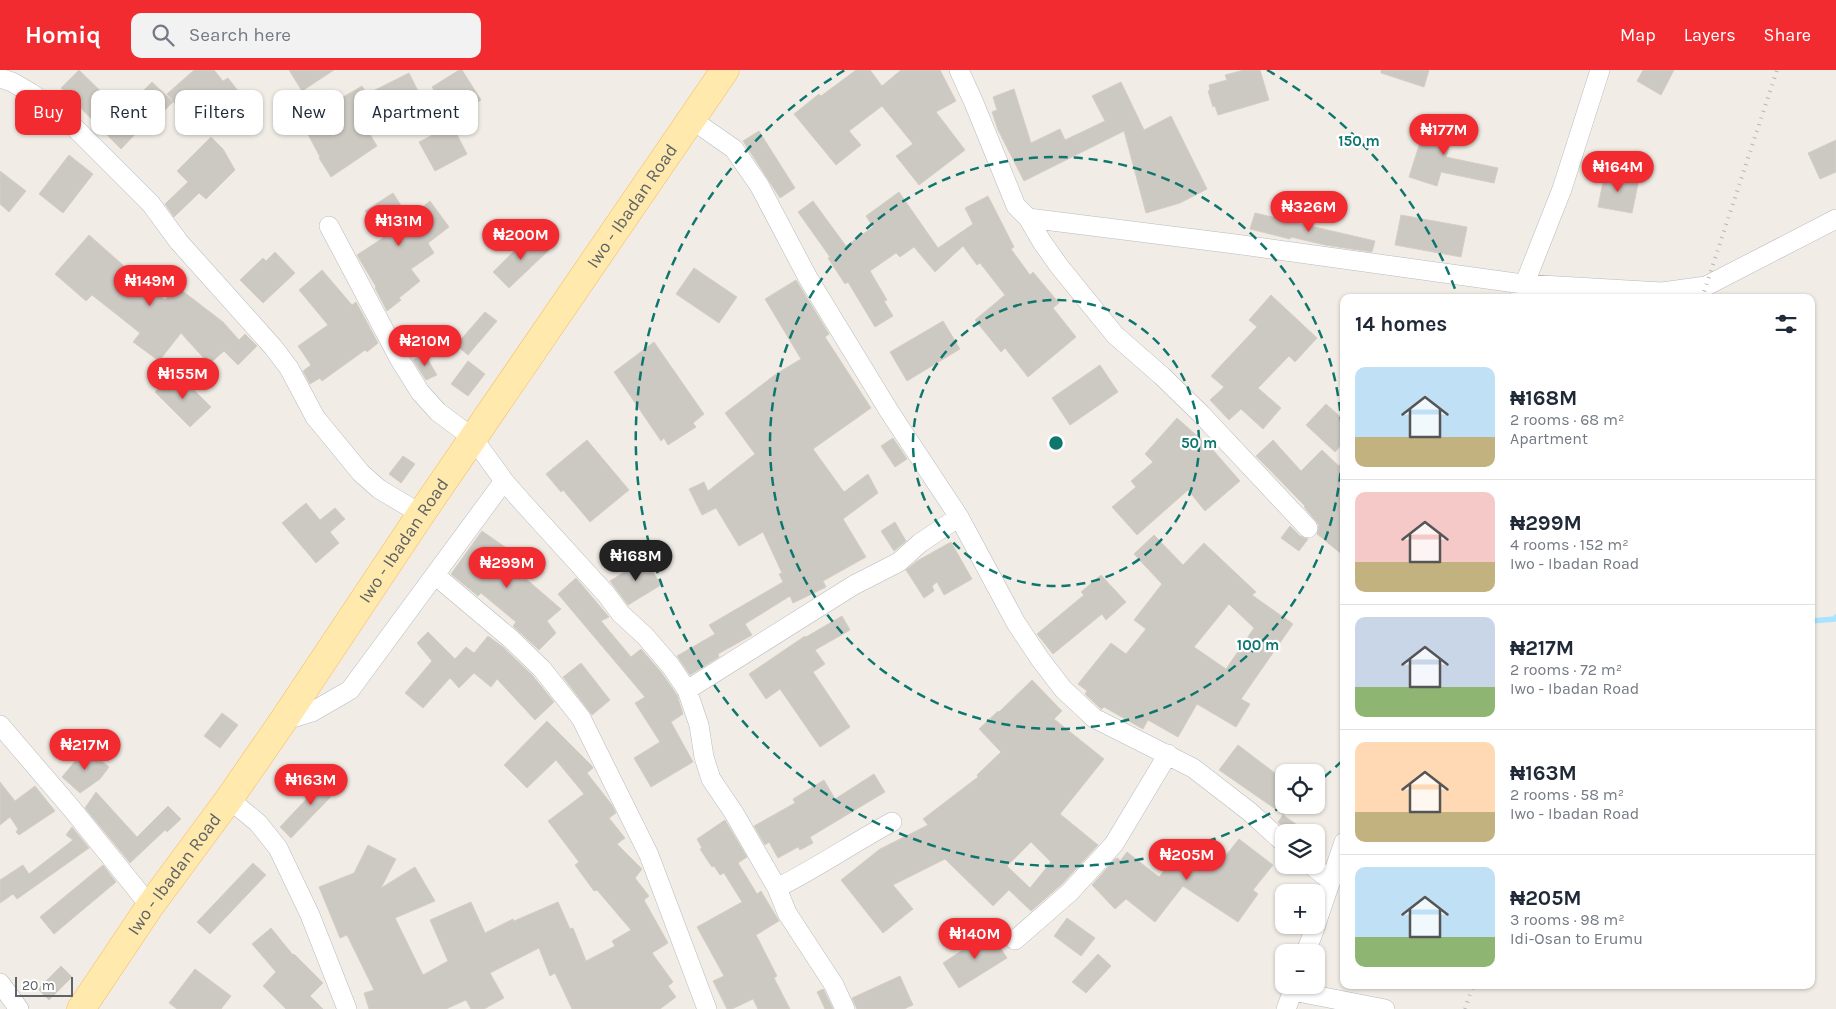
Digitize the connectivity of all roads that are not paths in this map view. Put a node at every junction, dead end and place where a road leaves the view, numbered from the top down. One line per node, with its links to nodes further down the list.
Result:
1 (724, 70): 5 (main road, Iwo - Ibadan Road)
2 (959, 70): 6 (street)
3 (1600, 70): 9 (street)
4 (0, 78): 12 (street)
5 (691, 120): 10 (main road, Iwo - Ibadan Road); 13 (street)
6 (1028, 218): 9 (street); 14 (street)
7 (1836, 219): 9 (street)
8 (329, 226): 10 (street)
9 (1521, 291)
10 (473, 438): 11 (street); 12 (main road, Iwo - Ibadan Road)
11 (504, 481): 15 (street); 16 (street)
12 (421, 514): 17 (main road, Iwo - Ibadan Road)
13 (959, 517): 16 (street); 19 (street)
14 (1308, 528)
15 (435, 575): 17 (street); 36 (street)
16 (687, 690): 26 (street)
17 (283, 721): 20 (main road, Iwo - Ibadan Road)
18 (0, 725): 28 (street)
19 (1168, 754): 22 (street); 29 (street)
20 (229, 799): 28 (main road, Iwo - Ibadan Road); 35 (street)
21 (892, 822): 26 (street)
22 (1275, 836)
23 (1340, 855): 25 (street)
24 (1323, 874): 25 (street)
25 (1332, 881): 27 (street)
26 (777, 888): 37 (street)
27 (1325, 900)
28 (150, 906): 34 (main road, Iwo - Ibadan Road)
29 (1015, 940)
30 (0, 983): 33 (street)
31 (1292, 994): 38 (street)
32 (1320, 994): 39 (street)
33 (19, 1009)
34 (81, 1009)
35 (347, 1009)
36 (707, 1009)
37 (845, 1009)
38 (1286, 1009)
39 (1385, 1009)

